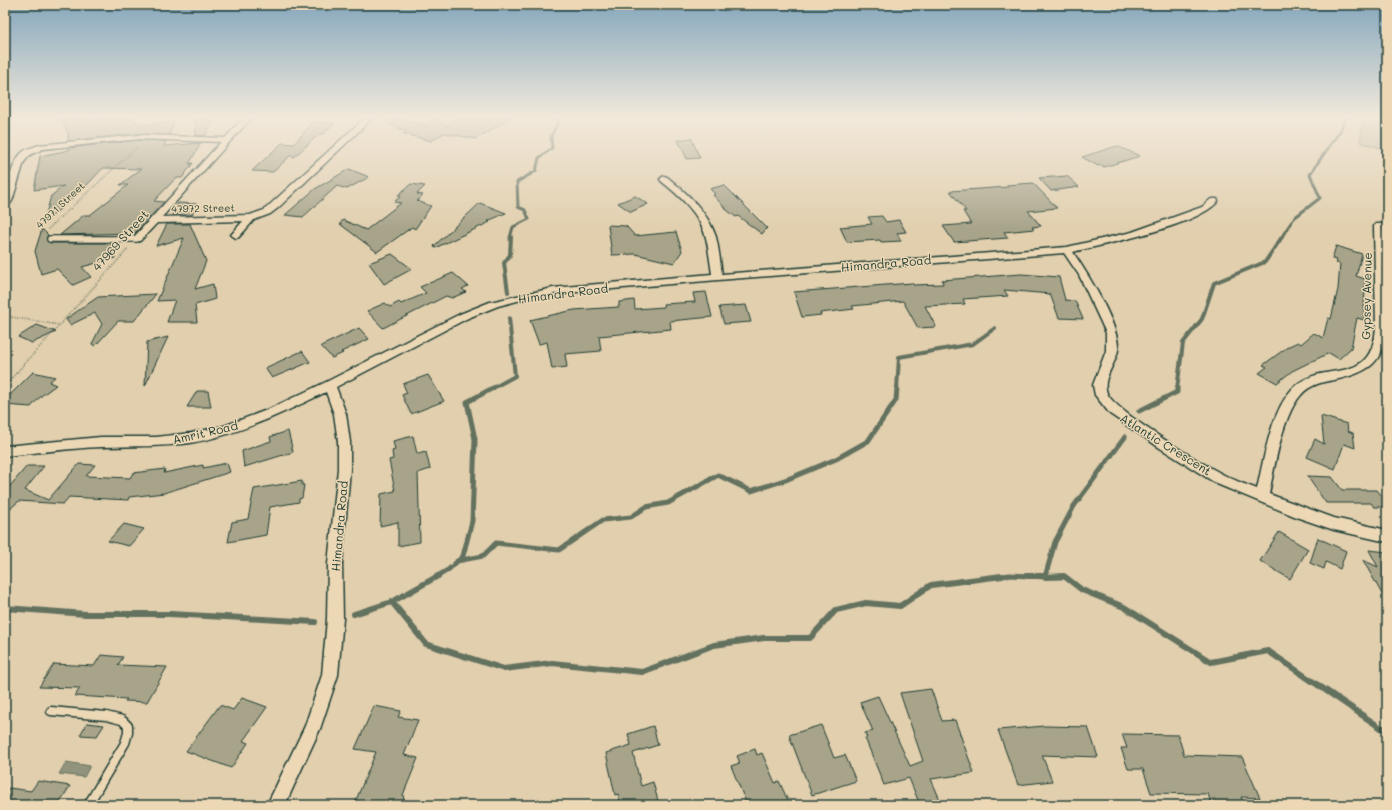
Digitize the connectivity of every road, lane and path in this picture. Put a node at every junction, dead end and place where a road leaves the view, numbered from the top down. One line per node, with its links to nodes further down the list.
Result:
1 (26, 154): 7 (street)
2 (130, 154): 12 (path, 47971 Street)
3 (215, 154): 9 (street, 47969 Street)
4 (331, 154): 8 (street)
5 (664, 179): 15 (street)
6 (1214, 201): 14 (street, Himandra Road)
7 (5, 204)
8 (251, 218): 9 (street, 47972 Street); 11 (street)
9 (155, 220): 13 (street, 47969 Street)
10 (1379, 226): 21 (street, Gypsey Avenue)
11 (236, 234)
12 (50, 239): 13 (lane, 47971 Street)
13 (137, 239): 17 (path, 47969 Street)
14 (1067, 250): 15 (street, Himandra Road); 21 (street, Atlantic Crescent)
15 (718, 277): 19 (street, Himandra Road)
16 (5, 316): 17 (path)
17 (59, 325): 18 (path, 47969 Street)
18 (9, 381)
19 (330, 385): 20 (street, Amrit Road); 25 (street, Himandra Road)
20 (5, 451)
21 (1262, 497): 22 (street, Atlantic Crescent)
22 (1387, 536)
23 (51, 711): 24 (lane)
24 (88, 805)
25 (276, 805)

